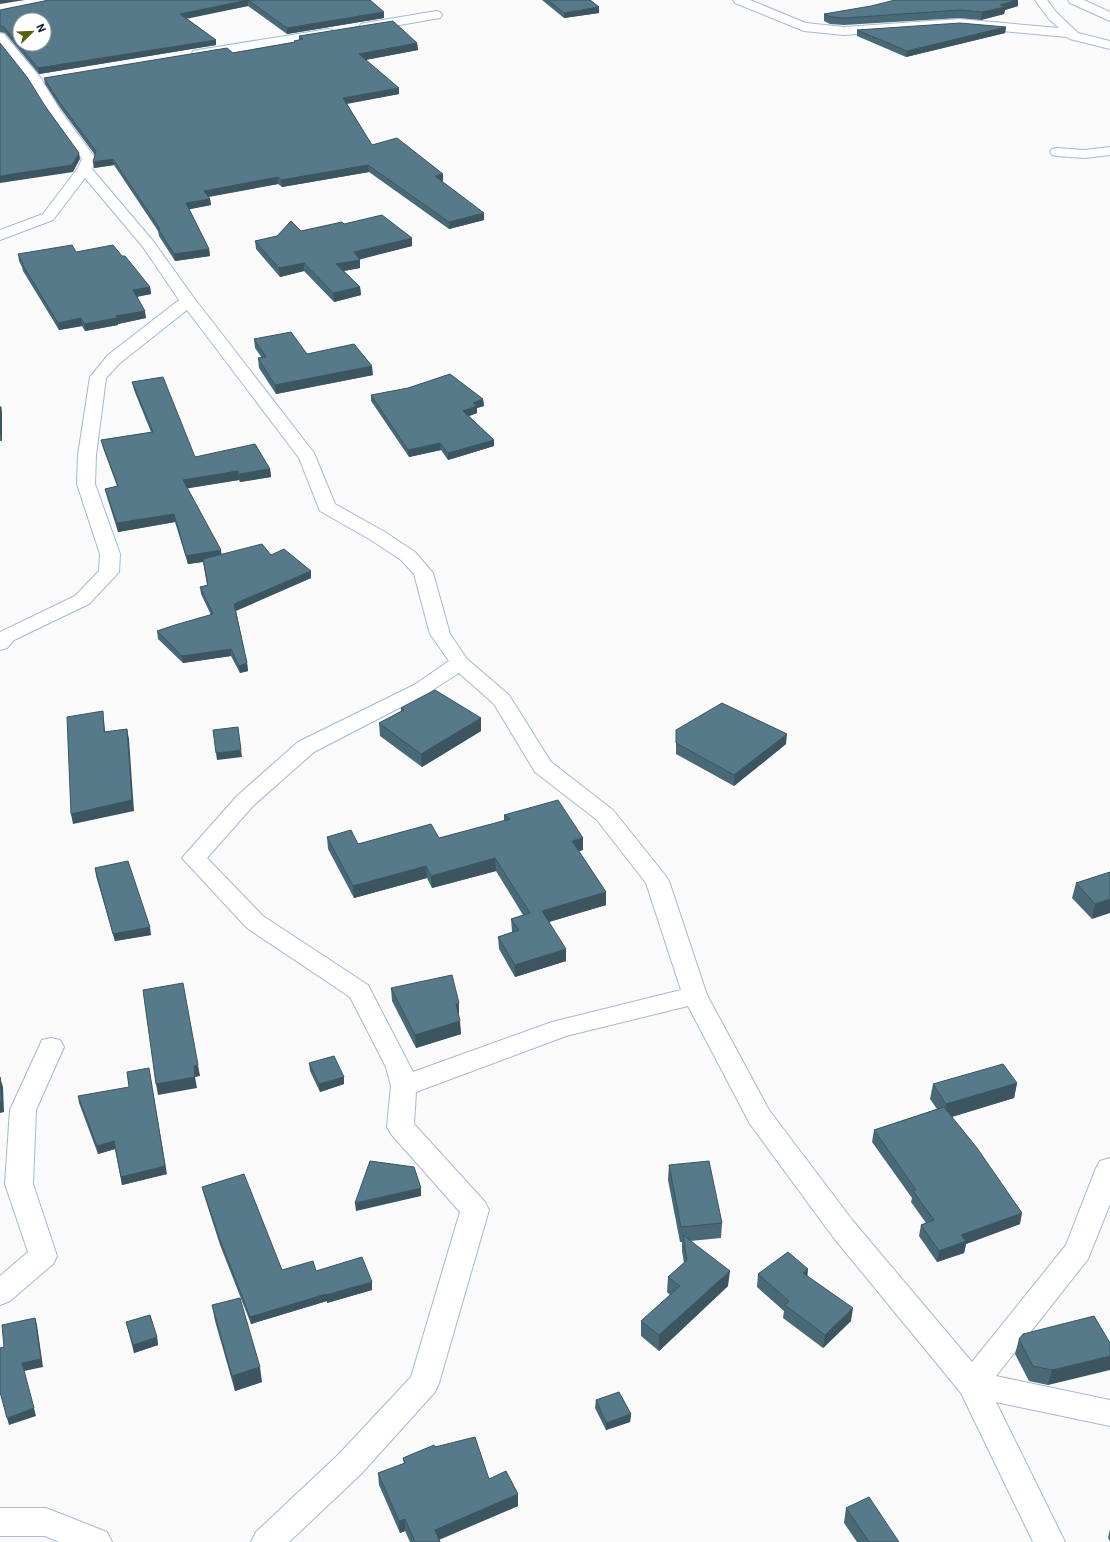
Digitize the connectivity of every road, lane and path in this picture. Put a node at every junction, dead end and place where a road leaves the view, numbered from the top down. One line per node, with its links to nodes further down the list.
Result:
1 (739, 0): 6 (street)
2 (1041, 0): 6 (street)
3 (1074, 0): 5 (street)
4 (436, 15): 9 (street)
5 (1110, 17)
6 (1070, 33): 8 (street)
7 (0, 37): 11 (street)
8 (1110, 45)
9 (184, 56)
10 (50, 78): 11 (street)
11 (35, 80): 14 (street)
12 (1110, 151): 13 (street)
13 (1057, 152)
14 (85, 169): 15 (street); 16 (street)
15 (0, 235)
16 (188, 301): 17 (street); 18 (street)
17 (0, 644)
18 (460, 663): 19 (street); 21 (street)
19 (695, 994): 21 (street); 24 (street)
20 (50, 1047): 23 (street)
21 (404, 1086): 28 (street)
22 (1110, 1168): 24 (street)
23 (0, 1293)
24 (972, 1384): 25 (street); 29 (street)
25 (1110, 1413)
26 (0, 1522): 27 (street)
27 (96, 1542)
28 (267, 1542)
29 (1049, 1542)

